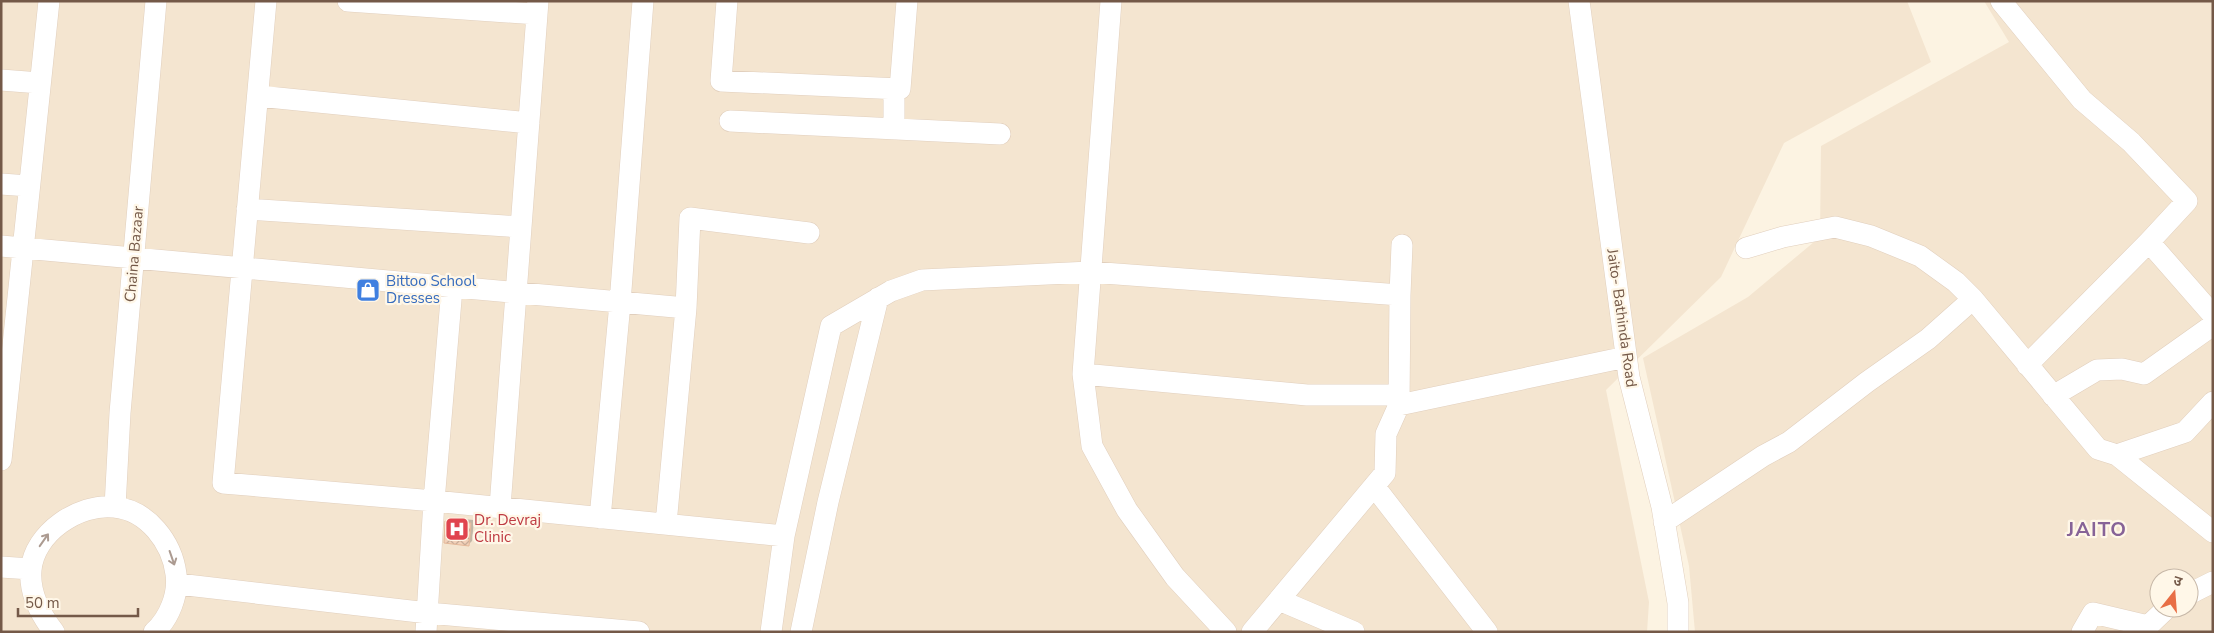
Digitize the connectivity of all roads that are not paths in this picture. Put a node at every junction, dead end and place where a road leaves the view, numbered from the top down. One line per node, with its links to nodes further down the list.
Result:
1 (49, 1): 13 (street)
2 (156, 1): 29 (street, Chaina Bazaar)
3 (266, 1): 15 (street)
4 (348, 1): 11 (street)
5 (643, 1): 37 (street)
6 (727, 1): 14 (street)
7 (907, 1): 14 (street)
8 (1111, 1): 31 (street)
9 (1578, 1): 41 (street, Jaito- Bathinda Road)
10 (2002, 1): 25 (street)
11 (537, 8): 17 (street)
12 (1, 80): 13 (street)
13 (40, 83): 21 (street)
14 (894, 89): 18 (street)
15 (258, 96): 17 (street); 22 (street)
16 (730, 121): 18 (street)
17 (529, 123): 23 (street)
18 (894, 129): 19 (street)
19 (1000, 134)
20 (1, 184): 21 (street)
21 (29, 186): 27 (street)
22 (247, 209): 23 (street); 30 (street)
23 (521, 227): 33 (street)
24 (809, 232): 38 (street)
25 (2149, 242): 39 (street); 42 (street)
26 (1402, 244): 34 (street)
27 (12, 247): 29 (street); 48 (street)
28 (1746, 248): 36 (street)
29 (133, 258): 30 (street); 51 (street, Chaina Bazaar)
30 (242, 268): 32 (street); 50 (street)
31 (1090, 272): 34 (street); 35 (street); 43 (street)
32 (452, 288): 33 (street); 50 (street)
33 (516, 294): 37 (street); 52 (street)
34 (1400, 295): 45 (street)
35 (878, 298): 57 (street); 70 (street)
36 (1973, 299): 42 (street); 54 (street)
37 (620, 303): 38 (street); 53 (street)
38 (686, 308): 55 (street)
39 (2213, 315)
40 (2213, 325): 44 (street)
41 (1626, 357): 45 (street); 54 (street, Jaito- Bathinda Road)
42 (2027, 365): 44 (street)
43 (1083, 374): 45 (street); 71 (street)
44 (2053, 396): 47 (street)
45 (1399, 400): 49 (street)
46 (2213, 402): 47 (street)
47 (2117, 455): 56 (street)
48 (1, 460)
49 (1374, 486): 63 (street); 74 (street)
50 (434, 500): 52 (street); 65 (street)
51 (115, 507): 59 (street, one-way to 51); 61 (street, one-way to 61)
52 (500, 507): 53 (street)
53 (600, 518): 55 (street)
54 (1664, 522): 75 (street, Jaito- Bathinda Road)
55 (666, 524): 57 (street)
56 (2213, 532)
57 (784, 536): 69 (street)
58 (1, 567): 59 (street)
59 (31, 569): 66 (street)
60 (2213, 582): 62 (street)
61 (178, 584): 65 (street); 67 (street)
62 (2199, 589)
63 (1279, 600): 72 (street); 73 (street)
64 (2156, 618): 76 (street)
65 (427, 622): 68 (street)
66 (54, 632)
67 (154, 632)
68 (639, 632)
69 (771, 632)
70 (801, 632)
71 (1226, 632)
72 (1252, 632)
73 (1354, 632)
74 (1487, 632)
75 (1678, 632)
76 (2082, 632)

